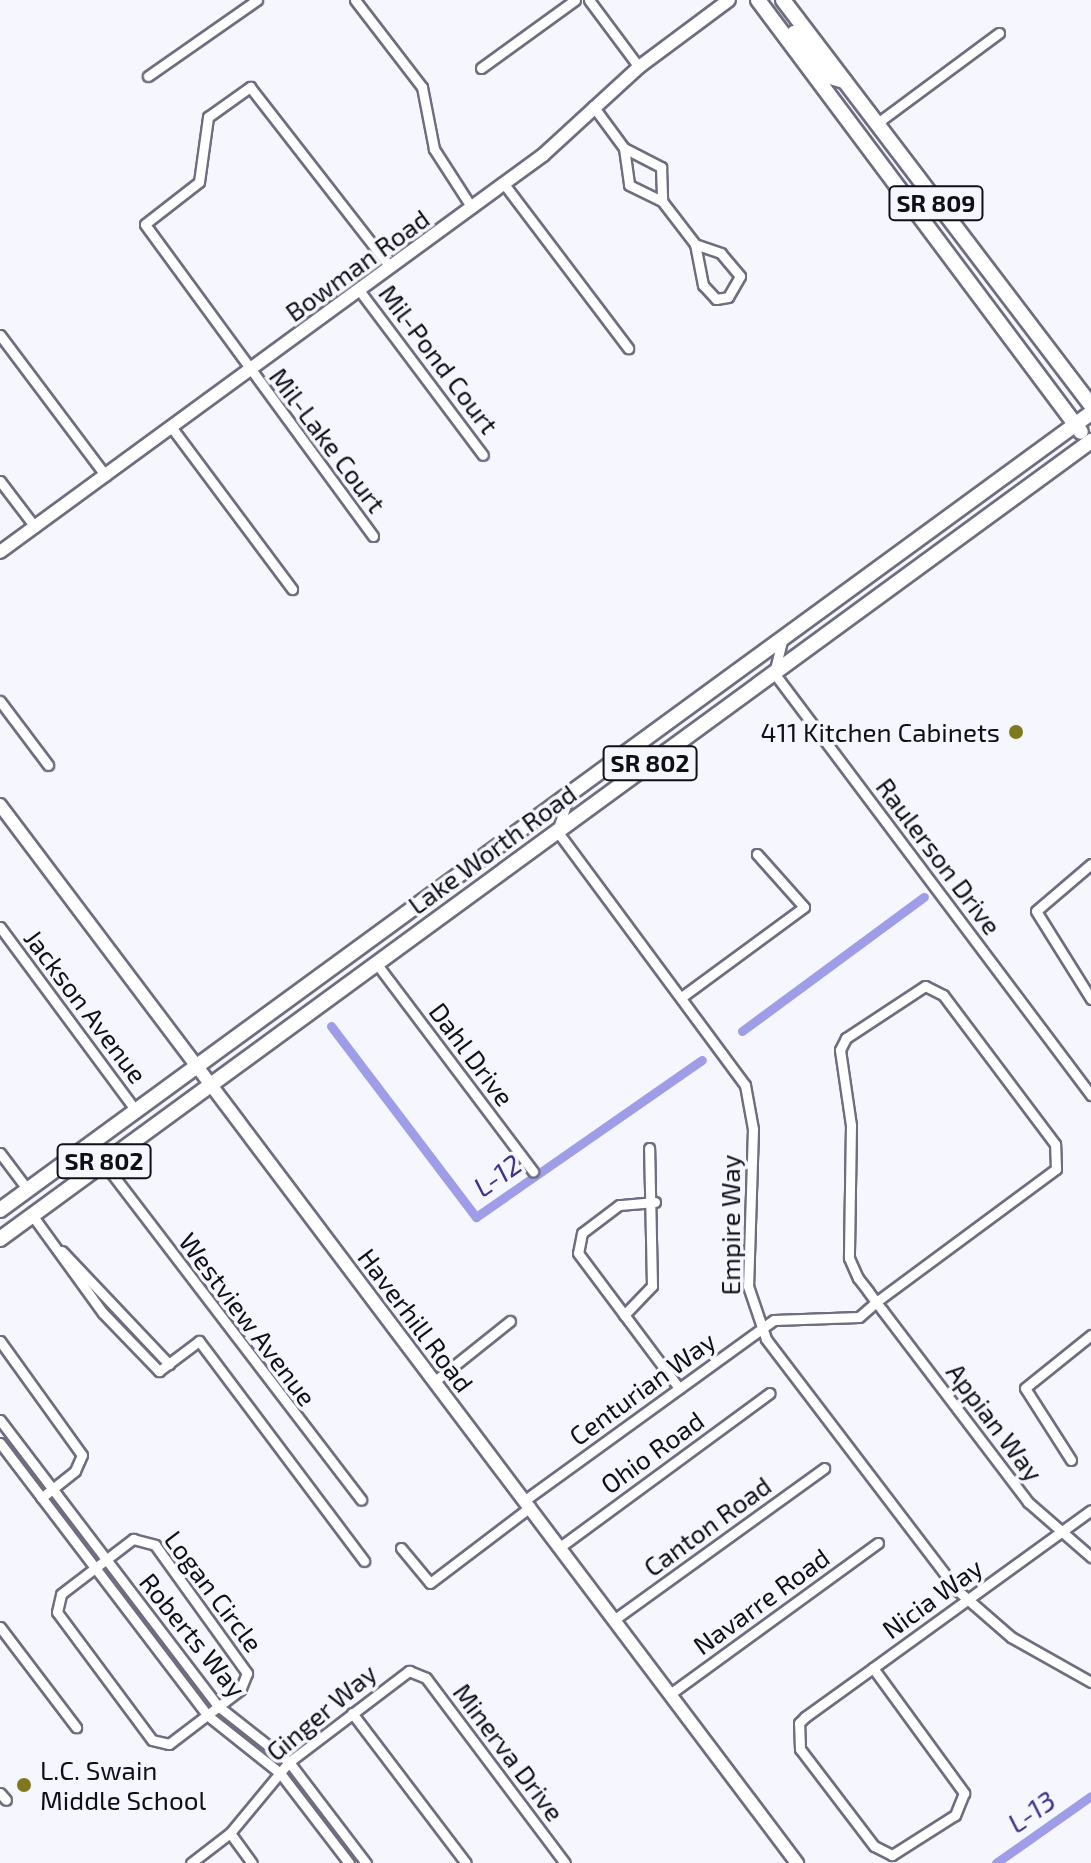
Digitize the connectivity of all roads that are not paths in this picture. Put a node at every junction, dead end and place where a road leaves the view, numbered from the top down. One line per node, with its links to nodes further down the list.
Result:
1 (257, 0): 12 (street)
2 (355, 0): 20 (street)
3 (575, 0): 11 (street)
4 (589, 0): 10 (street)
5 (729, 0): 10 (street, Bowman Road)
6 (758, 0): 14 (main road, SR 809)
7 (769, 0): 13 (main road)
8 (783, 0): 13 (main road, SR 809)
9 (999, 33): 16 (street)
10 (639, 67): 15 (street, Bowman Road)
11 (481, 68)
12 (148, 76)
13 (844, 81): 16 (main road, SR 809)
14 (836, 104): 21 (main road); 30 (main road, SR 809)
15 (593, 106): 17 (street); 18 (street, Bowman Road)
16 (876, 124): 21 (main road, SR 809)
17 (624, 148): 19 (street); 19 (street)
18 (504, 184): 20 (street, Bowman Road); 26 (street)
19 (662, 201): 22 (street)
20 (472, 208): 23 (street, Bowman Road)
21 (940, 209): 28 (main road, SR 809)
22 (695, 244): 22 (street)
23 (390, 267): 24 (street, Bowman Road); 27 (street, Mil-Lake Court)
24 (359, 290): 27 (street, Bowman Road); 33 (street, Mil-Pond Court)
25 (0, 335): 34 (street)
26 (628, 348)
27 (249, 371): 31 (street, Bowman Road); 37 (street, Mil-Lake Court)
28 (1091, 405)
29 (1091, 413): 30 (main road, Lake Worth Road / SR 802)
30 (1075, 425): 32 (main road, SR 809); 40 (main road, Lake Worth Road / SR 802)
31 (172, 428): 34 (street, Bowman Road); 39 (street)
32 (1090, 443): 41 (main road, Lake Worth Road / SR 802)
33 (483, 455)
34 (106, 476): 36 (street, Bowman Road)
35 (0, 481): 36 (street)
36 (35, 527): 38 (street, Bowman Road)
37 (373, 536)
38 (0, 552)
39 (292, 589)
40 (784, 638): 41 (street); 44 (main road, Lake Worth Road / SR 802)
41 (774, 673): 46 (main road, Lake Worth Road / SR 802); 55 (street, Raulerson Drive)
42 (0, 701): 43 (street)
43 (48, 765)
44 (572, 793): 46 (street); 53 (main road, Lake Worth Road / SR 802)
45 (0, 805): 53 (street, Haverhill Road)
46 (557, 831): 50 (main road, Lake Worth Road / SR 802); 51 (street, Empire Way)
47 (757, 854): 51 (street)
48 (1091, 864): 52 (street)
49 (0, 927): 56 (street, Jackson Avenue)
50 (376, 963): 54 (main road, Lake Worth Road / SR 802); 60 (street, Dahl Drive)
51 (683, 996): 70 (street, Empire Way)
52 (1091, 999)
53 (196, 1067): 54 (street, Haverhill Road); 56 (main road, Lake Worth Road / SR 802)
54 (209, 1084): 59 (main road, Lake Worth Road / SR 802); 74 (street, Haverhill Road)
55 (1091, 1095)
56 (137, 1112): 61 (main road, Lake Worth Road / SR 802)
57 (649, 1148): 62 (street)
58 (0, 1153): 61 (street)
59 (103, 1162): 64 (main road, Lake Worth Road / SR 802); 83 (street, Westview Avenue)
60 (533, 1171)
61 (28, 1190): 63 (main road, Lake Worth Road / SR 802); 65 (main road)
62 (655, 1202): 68 (street); 68 (street)
63 (0, 1210)
64 (32, 1215): 65 (main road, Lake Worth Road / SR 802); 66 (street)
65 (2, 1237)
66 (56, 1246): 73 (street); 73 (street)
67 (876, 1302): 67 (street, Appian Way); 70 (street, Centurian Way); 86 (street, Appian Way)
68 (624, 1315): 75 (street)
69 (510, 1321): 74 (street)
70 (760, 1330): 75 (street, Centurian Way); 94 (street, Empire Way)
71 (1091, 1336): 79 (street)
72 (0, 1341): 81 (street)
73 (169, 1364): 92 (street)
74 (435, 1381): 84 (street, Haverhill Road)
75 (679, 1388): 84 (street, Centurian Way)
76 (770, 1393): 88 (street, Ohio Road)
77 (0, 1420): 81 (street, Roberts Way)
78 (0, 1443): 82 (street, Roberts Way)
79 (1071, 1460)
80 (824, 1468): 95 (street, Canton Road)
81 (52, 1490): 82 (street); 91 (street, Roberts Way)
82 (41, 1498): 93 (street, Roberts Way)
83 (361, 1500)
84 (527, 1503): 88 (street, Haverhill Road); 89 (street, Centurian Way)
85 (1091, 1510): 86 (street, Nicia Way)
86 (1059, 1533): 90 (street, Appian Way); 94 (street, Nicia Way)
87 (878, 1543): 100 (street, Navarre Road)
88 (560, 1547): 95 (street, Haverhill Road)
89 (401, 1548)
90 (1091, 1557)
91 (104, 1561): 93 (street); 101 (street, Roberts Way); 101 (street, Logan Circle)
92 (364, 1561)
93 (95, 1568): 103 (street, Roberts Way); 103 (street)
94 (967, 1600): 97 (street, Nicia Way); 99 (street, Empire Way)
95 (615, 1619): 100 (street, Haverhill Road)
96 (0, 1627): 104 (street)
97 (873, 1668): 97 (street, Nicia Way)
98 (416, 1671): 102 (street, Ginger Way); 113 (street, Minerva Drive)
99 (1091, 1682)
100 (670, 1694): 114 (street, Haverhill Road)
101 (218, 1706): 103 (street); 105 (street, Roberts Way)
102 (352, 1713): 105 (street, Ginger Way); 112 (street)
103 (207, 1715): 106 (street, Roberts Way)
104 (76, 1727)
105 (289, 1762): 106 (street, Ginger Way); 111 (street, Roberts Way)
106 (280, 1773): 107 (street, Ginger Way); 110 (street, Roberts Way)
107 (230, 1833): 108 (street, Ginger Way); 109 (street)
108 (191, 1863)
109 (252, 1863)
110 (349, 1863)
111 (366, 1863)
112 (466, 1863)
113 (565, 1863)
114 (797, 1863)

